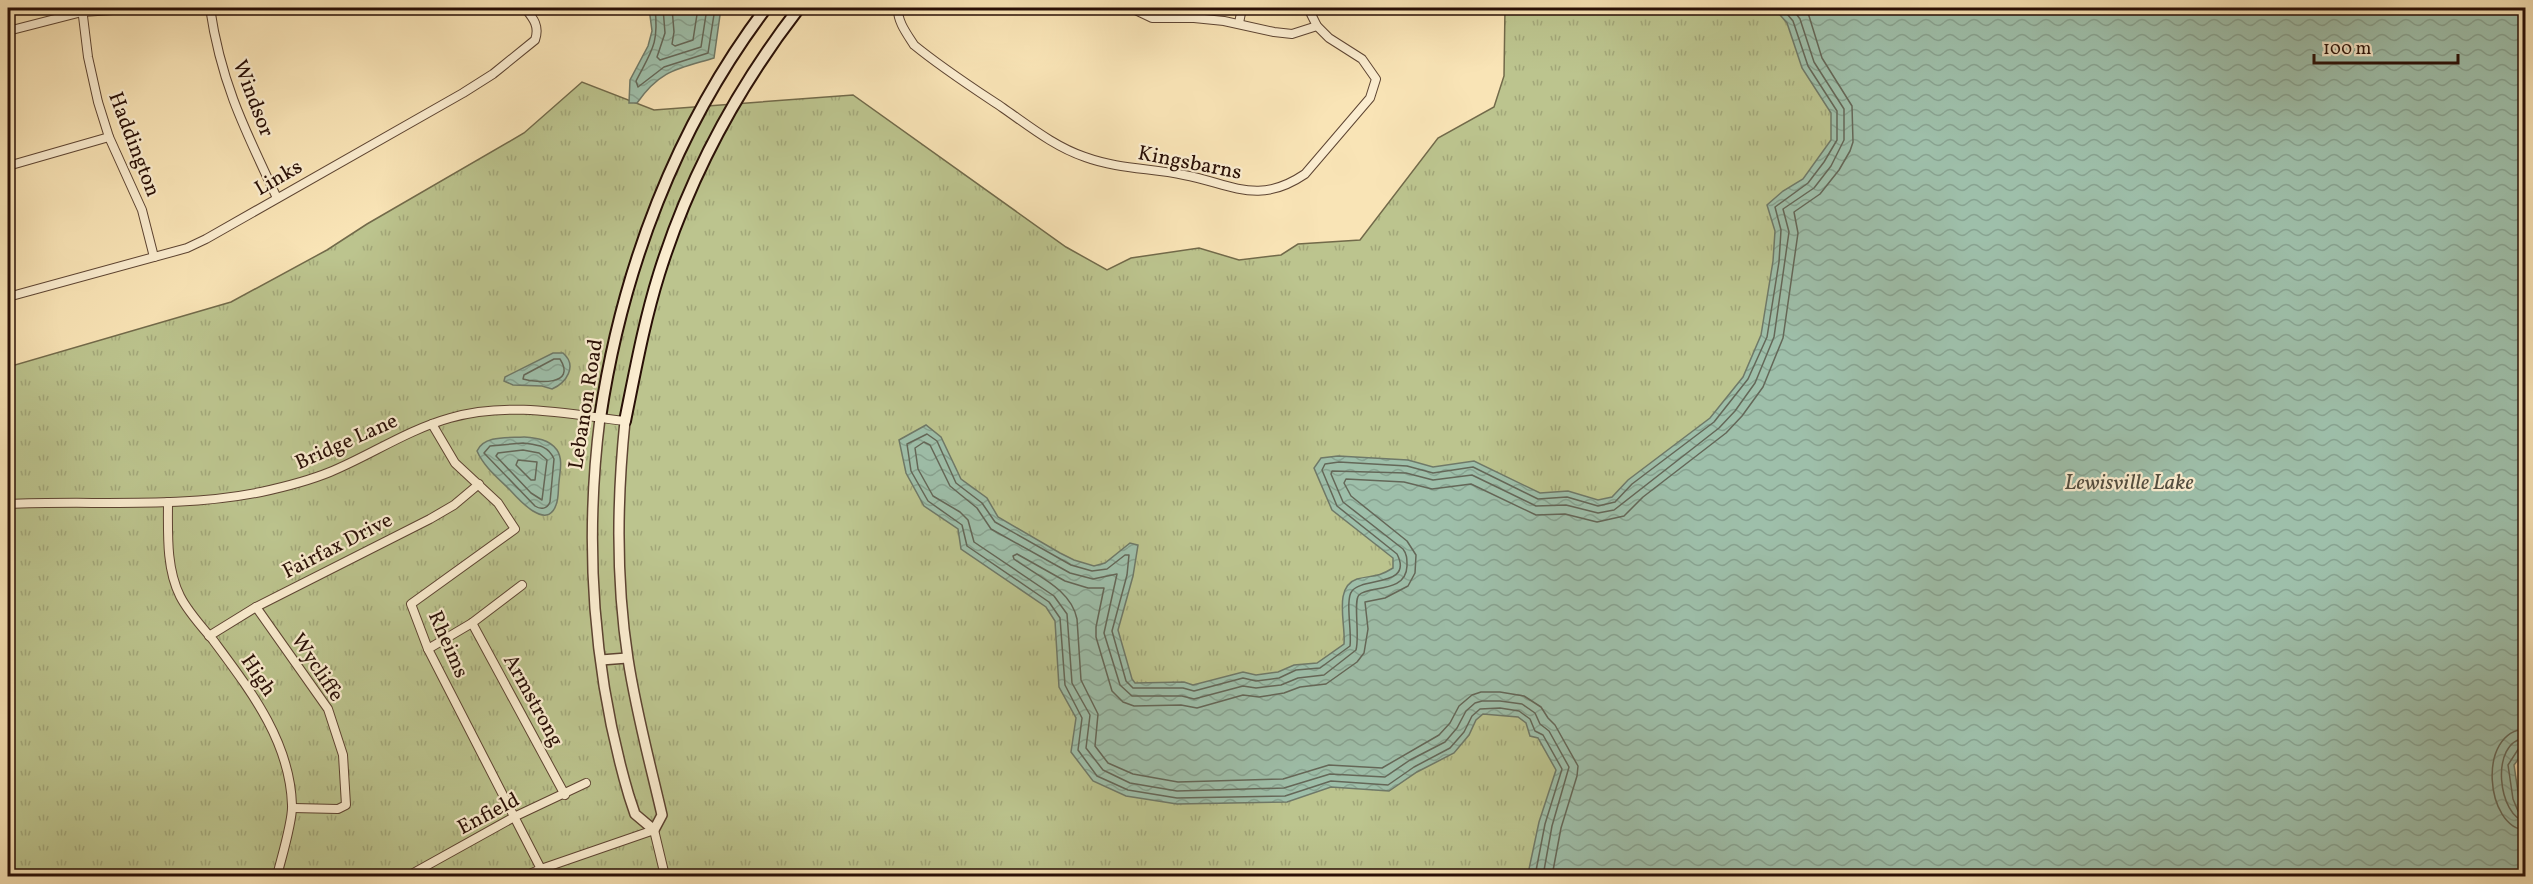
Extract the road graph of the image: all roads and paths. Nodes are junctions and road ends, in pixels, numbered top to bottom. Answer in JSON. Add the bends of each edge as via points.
{"nodes":[{"id":1,"x":143,"y":8,"type":"edge"},
{"id":2,"x":210,"y":8,"type":"edge"},
{"id":3,"x":525,"y":8,"type":"edge"},
{"id":4,"x":766,"y":8,"type":"edge"},
{"id":5,"x":799,"y":8,"type":"edge"},
{"id":6,"x":1133,"y":8,"type":"edge"},
{"id":7,"x":1242,"y":8,"type":"edge"},
{"id":8,"x":1308,"y":8,"type":"edge"},
{"id":9,"x":82,"y":10,"type":"edge"},
{"id":10,"x":898,"y":10,"type":"edge"},
{"id":11,"x":1239,"y":23,"type":"junction"},
{"id":12,"x":1317,"y":26,"type":"junction"},
{"id":13,"x":8,"y":31,"type":"edge"},
{"id":14,"x":109,"y":137,"type":"junction"},
{"id":15,"x":8,"y":166,"type":"edge"},
{"id":16,"x":277,"y":198,"type":"junction"},
{"id":17,"x":154,"y":257,"type":"junction"},
{"id":18,"x":8,"y":297,"type":"edge"},
{"id":19,"x":600,"y":418,"type":"junction"},
{"id":20,"x":625,"y":421,"type":"junction"},
{"id":21,"x":432,"y":424,"type":"junction"},
{"id":22,"x":479,"y":484,"type":"junction"},
{"id":23,"x":168,"y":502,"type":"junction"},
{"id":24,"x":8,"y":504,"type":"edge"},
{"id":25,"x":522,"y":585,"type":"dead end"},
{"id":26,"x":256,"y":607,"type":"junction"},
{"id":27,"x":472,"y":623,"type":"junction"},
{"id":28,"x":209,"y":636,"type":"junction"},
{"id":29,"x":428,"y":649,"type":"junction"},
{"id":30,"x":627,"y":658,"type":"junction"},
{"id":31,"x":601,"y":660,"type":"junction"},
{"id":32,"x":586,"y":783,"type":"dead end"},
{"id":33,"x":565,"y":795,"type":"junction"},
{"id":34,"x":292,"y":808,"type":"junction"},
{"id":35,"x":516,"y":816,"type":"junction"},
{"id":36,"x":654,"y":830,"type":"junction"},
{"id":37,"x":541,"y":868,"type":"junction"},
{"id":38,"x":277,"y":876,"type":"edge"},
{"id":39,"x":408,"y":876,"type":"edge"},
{"id":40,"x":525,"y":876,"type":"edge"},
{"id":41,"x":665,"y":876,"type":"edge"}],
"edges":[{"from":1,"to":9,"type":"street"},
{"from":2,"to":16,"type":"street","name":"Windsor","via":[[228,91]]},
{"from":3,"to":16,"type":"street","name":"Links","via":[[538,32],[529,46],[480,82]]},
{"from":4,"to":19,"type":"main road","name":"Lebanon Road","via":[[705,100],[655,204],[622,304]]},
{"from":5,"to":20,"type":"main road","name":"Lebanon Road","via":[[733,106],[686,201],[649,311]]},
{"from":6,"to":11,"type":"street","via":[[1152,18]]},
{"from":7,"to":11,"type":"street"},
{"from":8,"to":12,"type":"street","name":"Kingsbarns"},
{"from":9,"to":13,"type":"street"},
{"from":9,"to":14,"type":"street","name":"Haddington","via":[[92,77]]},
{"from":10,"to":12,"type":"street","name":"Kingsbarns","via":[[914,45],[1049,139],[1083,156],[1118,166],[1182,174],[1248,192],[1272,191],[1305,174],[1370,98],[1377,79],[1362,59]]},
{"from":11,"to":12,"type":"street","via":[[1292,34]]},
{"from":14,"to":15,"type":"street"},
{"from":14,"to":17,"type":"street","name":"Haddington","via":[[142,210]]},
{"from":16,"to":17,"type":"street","name":"Links","via":[[198,243]]},
{"from":17,"to":18,"type":"street","name":"Links"},
{"from":19,"to":20,"type":"street","name":"Bridge Lane"},
{"from":19,"to":21,"type":"street","name":"Bridge Lane","via":[[521,410],[477,412]]},
{"from":19,"to":31,"type":"street","name":"Lebanon Road","via":[[591,537]]},
{"from":20,"to":30,"type":"street","name":"Lebanon Road","via":[[619,567]]},
{"from":21,"to":22,"type":"street","name":"Rheims","via":[[455,463]]},
{"from":21,"to":23,"type":"street","name":"Bridge Lane","via":[[298,483],[239,496]]},
{"from":22,"to":26,"type":"street","name":"Fairfax Drive","via":[[430,519]]},
{"from":22,"to":29,"type":"street","name":"Rheims","via":[[515,529],[411,604]]},
{"from":23,"to":24,"type":"street","name":"Bridge Lane"},
{"from":23,"to":28,"type":"street","name":"High","via":[[168,548],[180,597]]},
{"from":25,"to":27,"type":"street"},
{"from":26,"to":28,"type":"street","name":"Fairfax Drive"},
{"from":26,"to":34,"type":"street","name":"Wycliffe","via":[[328,709],[343,755],[346,805],[338,809]]},
{"from":27,"to":29,"type":"street"},
{"from":27,"to":33,"type":"street","name":"Armstrong"},
{"from":28,"to":34,"type":"street","name":"High","via":[[272,726],[289,770]]},
{"from":29,"to":35,"type":"street","name":"Rheims"},
{"from":30,"to":31,"type":"street"},
{"from":30,"to":36,"type":"street","name":"Lebanon Road","via":[[662,815]]},
{"from":31,"to":36,"type":"street","name":"Lebanon Road","via":[[606,700],[629,796],[635,814]]},
{"from":32,"to":33,"type":"street","name":"Enfield"},
{"from":33,"to":35,"type":"street","name":"Enfield"},
{"from":34,"to":38,"type":"street","name":"High"},
{"from":35,"to":37,"type":"street","name":"Rheims"},
{"from":35,"to":39,"type":"street","name":"Enfield"},
{"from":36,"to":37,"type":"street"},
{"from":36,"to":41,"type":"street","name":"Lebanon Road"},
{"from":37,"to":40,"type":"street"}]}
